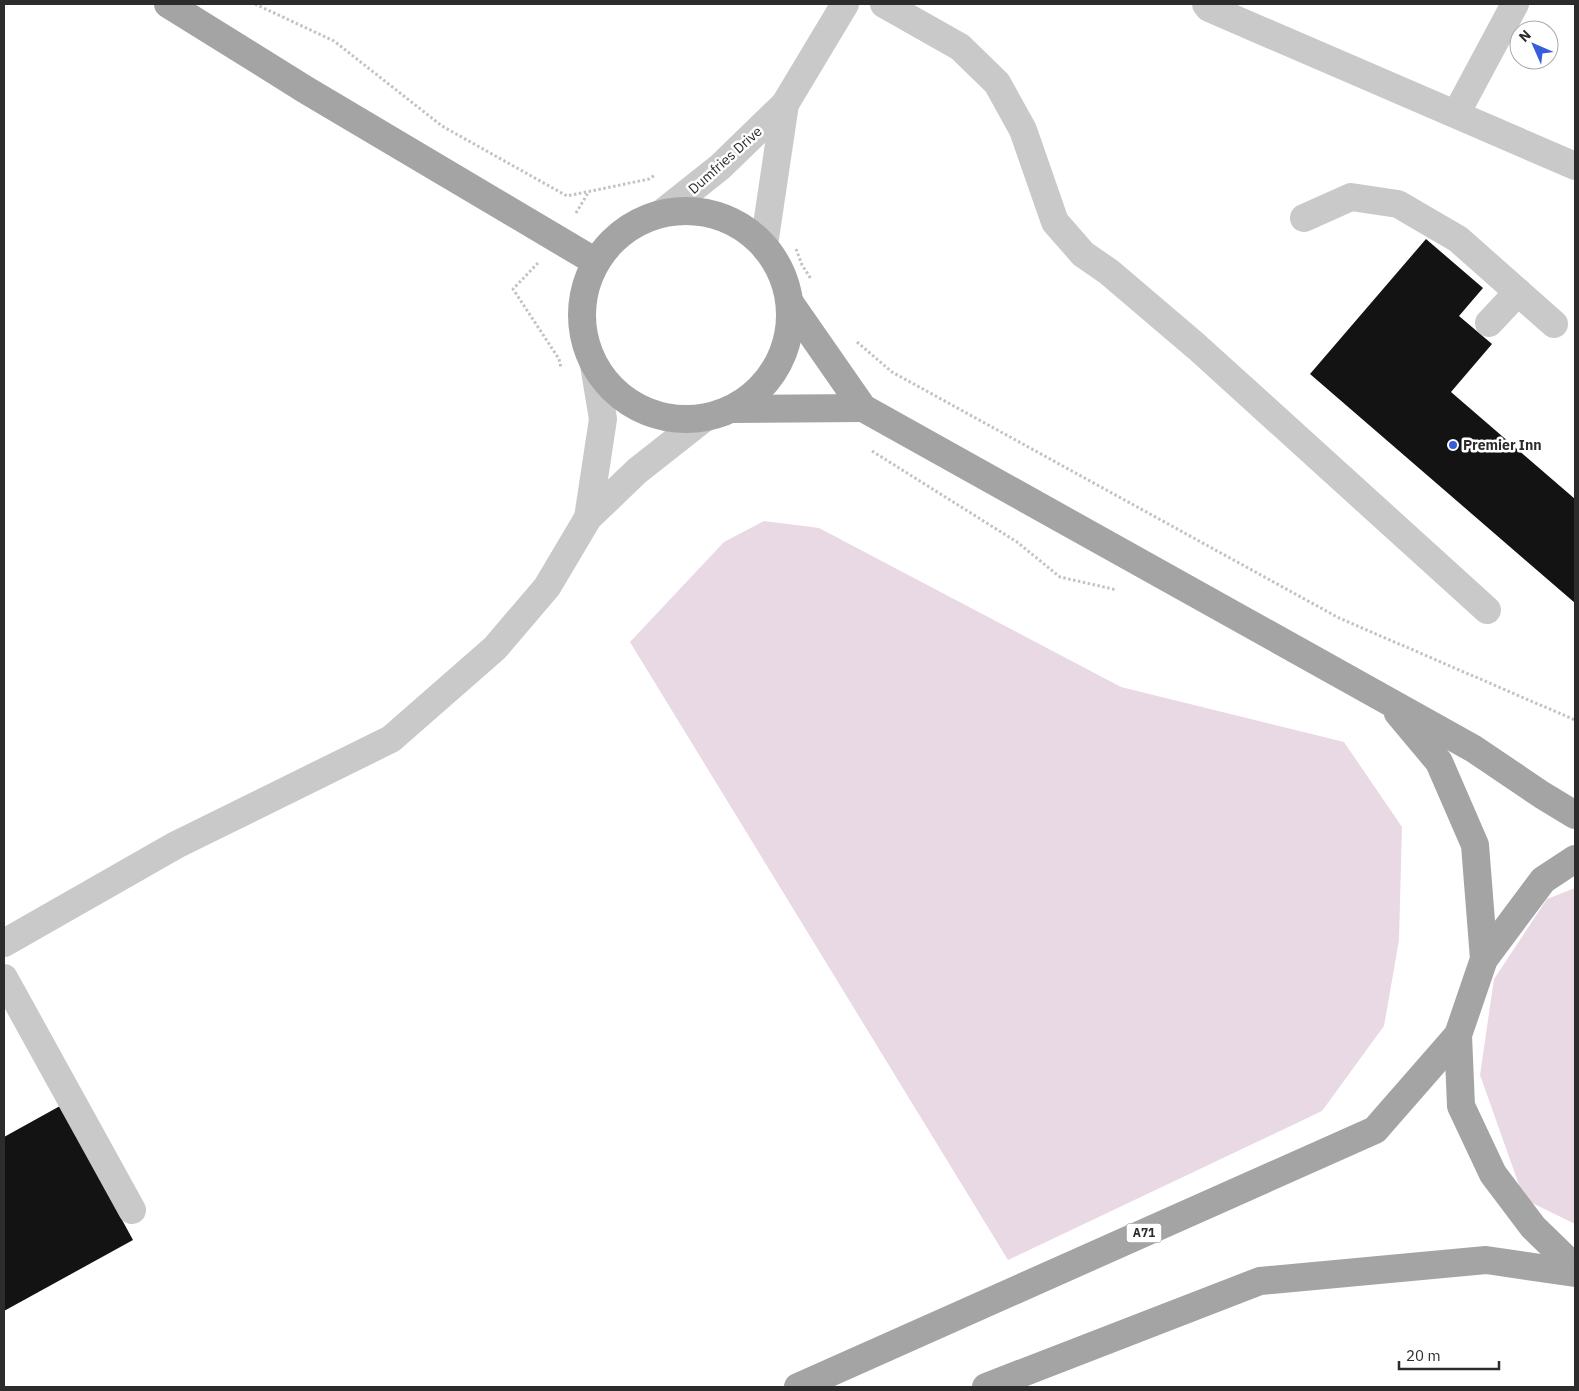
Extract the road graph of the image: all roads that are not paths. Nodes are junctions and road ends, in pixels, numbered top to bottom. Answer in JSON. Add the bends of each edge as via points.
{"nodes":[{"id":1,"x":168,"y":4,"type":"edge"},
{"id":2,"x":845,"y":4,"type":"edge"},
{"id":3,"x":884,"y":4,"type":"edge"},
{"id":4,"x":1206,"y":4,"type":"edge"},
{"id":5,"x":1515,"y":4,"type":"edge"},
{"id":6,"x":785,"y":104,"type":"junction"},
{"id":7,"x":1456,"y":114,"type":"junction"},
{"id":8,"x":1575,"y":166,"type":"edge"},
{"id":9,"x":662,"y":213,"type":"junction"},
{"id":10,"x":1304,"y":218,"type":"dead end"},
{"id":11,"x":764,"y":245,"type":"junction"},
{"id":12,"x":596,"y":262,"type":"junction"},
{"id":13,"x":1518,"y":292,"type":"junction"},
{"id":14,"x":790,"y":303,"type":"junction"},
{"id":15,"x":1489,"y":323,"type":"dead end"},
{"id":16,"x":1554,"y":324,"type":"dead end"},
{"id":17,"x":594,"y":365,"type":"junction"},
{"id":18,"x":863,"y":408,"type":"junction"},
{"id":19,"x":732,"y":409,"type":"junction"},
{"id":20,"x":703,"y":419,"type":"junction"},
{"id":21,"x":588,"y":518,"type":"junction"},
{"id":22,"x":1487,"y":610,"type":"dead end"},
{"id":23,"x":1388,"y":700,"type":"junction"},
{"id":24,"x":1575,"y":815,"type":"edge"},
{"id":25,"x":1575,"y":859,"type":"edge"},
{"id":26,"x":4,"y":943,"type":"edge"},
{"id":27,"x":1484,"y":959,"type":"junction"},
{"id":28,"x":4,"y":978,"type":"edge"},
{"id":29,"x":1458,"y":1035,"type":"junction"},
{"id":30,"x":132,"y":1210,"type":"dead end"},
{"id":31,"x":1575,"y":1268,"type":"edge"},
{"id":32,"x":1575,"y":1273,"type":"edge"},
{"id":33,"x":798,"y":1387,"type":"edge"},
{"id":34,"x":986,"y":1387,"type":"edge"}],
"edges":[{"from":1,"to":12,"type":"main road"},
{"from":2,"to":6,"type":"street","name":"Dumfries Drive"},
{"from":3,"to":22,"type":"street","via":[[960,47],[997,82],[1023,130],[1055,222],[1083,254],[1197,347]]},
{"from":4,"to":7,"type":"street"},
{"from":5,"to":7,"type":"street"},
{"from":6,"to":9,"type":"street","name":"Dumfries Drive","via":[[720,168]]},
{"from":6,"to":11,"type":"street","name":"Dumfries Drive"},
{"from":7,"to":8,"type":"street"},
{"from":9,"to":11,"type":"main road","via":[[690,210],[717,215],[743,227]]},
{"from":9,"to":12,"type":"main road","via":[[636,224],[614,240]]},
{"from":10,"to":13,"type":"street","via":[[1351,197],[1398,204],[1458,239]]},
{"from":11,"to":14,"type":"main road","via":[[782,272]]},
{"from":12,"to":17,"type":"main road","via":[[583,295],[583,332]]},
{"from":13,"to":15,"type":"street"},
{"from":13,"to":16,"type":"street"},
{"from":14,"to":18,"type":"main road"},
{"from":14,"to":19,"type":"main road","via":[[789,335],[778,365],[759,391]]},
{"from":17,"to":20,"type":"main road","via":[[616,394],[642,410],[672,419]]},
{"from":17,"to":21,"type":"street","via":[[603,419]]},
{"from":18,"to":19,"type":"main road"},
{"from":18,"to":23,"type":"main road"},
{"from":19,"to":20,"type":"main road"},
{"from":20,"to":21,"type":"street","via":[[637,470]]},
{"from":21,"to":26,"type":"street","via":[[547,587],[495,648],[391,739],[176,845]]},
{"from":23,"to":24,"type":"main road","via":[[1474,749]]},
{"from":23,"to":27,"type":"main road","via":[[1439,762],[1475,845]]},
{"from":25,"to":27,"type":"main road","number":"A71","via":[[1543,880]]},
{"from":27,"to":29,"type":"main road","number":"A71"},
{"from":28,"to":30,"type":"street"},
{"from":29,"to":31,"type":"main road","number":"A71","via":[[1461,1106],[1493,1174],[1533,1228]]},
{"from":29,"to":33,"type":"main road","number":"A71","via":[[1375,1130]]},
{"from":32,"to":34,"type":"main road","via":[[1486,1260],[1260,1281]]}]}
